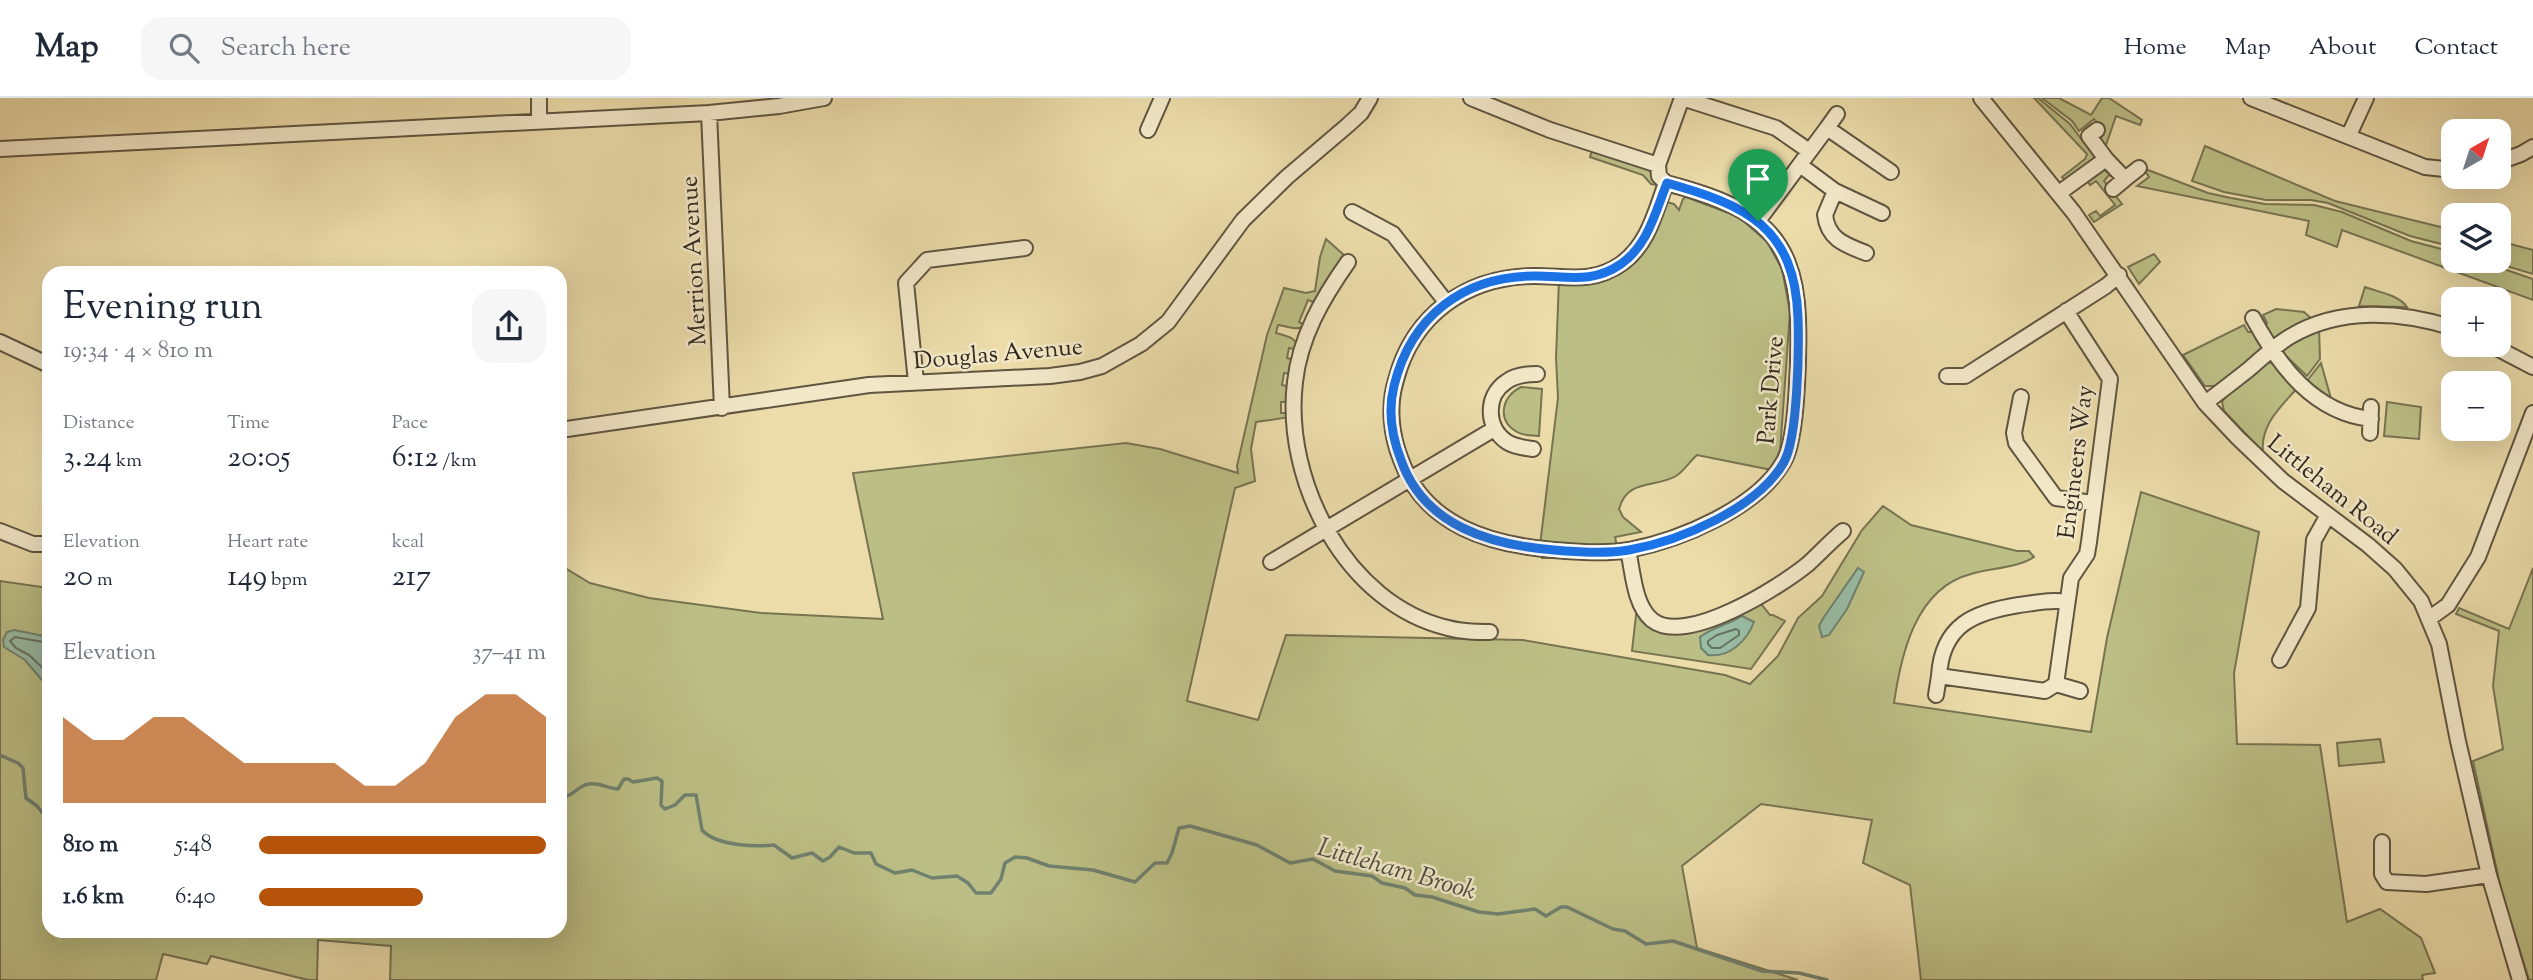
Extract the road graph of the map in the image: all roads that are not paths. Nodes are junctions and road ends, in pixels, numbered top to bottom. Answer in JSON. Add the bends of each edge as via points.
{"nodes":[{"id":1,"x":539,"y":98,"type":"edge"},
{"id":2,"x":824,"y":98,"type":"edge"},
{"id":3,"x":1162,"y":98,"type":"edge"},
{"id":4,"x":1370,"y":98,"type":"edge"},
{"id":5,"x":1471,"y":98,"type":"edge"},
{"id":6,"x":1682,"y":98,"type":"edge"},
{"id":7,"x":1981,"y":98,"type":"edge"},
{"id":8,"x":2251,"y":98,"type":"edge"},
{"id":9,"x":2366,"y":98,"type":"edge"},
{"id":10,"x":731,"y":105,"type":"edge"},
{"id":11,"x":709,"y":113,"type":"junction"},
{"id":12,"x":1837,"y":114,"type":"dead end"},
{"id":13,"x":539,"y":121,"type":"junction"},
{"id":14,"x":1827,"y":128,"type":"junction"},
{"id":15,"x":1148,"y":130,"type":"dead end"},
{"id":16,"x":2097,"y":130,"type":"dead end"},
{"id":17,"x":2349,"y":135,"type":"junction"},
{"id":18,"x":2533,"y":147,"type":"edge"},
{"id":19,"x":0,"y":149,"type":"edge"},
{"id":20,"x":1809,"y":151,"type":"junction"},
{"id":21,"x":2511,"y":158,"type":"edge"},
{"id":22,"x":2106,"y":159,"type":"junction"},
{"id":23,"x":1658,"y":165,"type":"junction"},
{"id":24,"x":1800,"y":165,"type":"junction"},
{"id":25,"x":2139,"y":168,"type":"dead end"},
{"id":26,"x":2441,"y":169,"type":"edge"},
{"id":27,"x":1891,"y":172,"type":"dead end"},
{"id":28,"x":2125,"y":179,"type":"junction"},
{"id":29,"x":1667,"y":183,"type":"junction"},
{"id":30,"x":2113,"y":189,"type":"dead end"},
{"id":31,"x":1835,"y":191,"type":"junction"},
{"id":32,"x":2059,"y":193,"type":"junction"},
{"id":33,"x":1353,"y":212,"type":"dead end"},
{"id":34,"x":1882,"y":213,"type":"dead end"},
{"id":35,"x":1758,"y":221,"type":"junction"},
{"id":36,"x":1025,"y":248,"type":"dead end"},
{"id":37,"x":1866,"y":253,"type":"dead end"},
{"id":38,"x":1348,"y":262,"type":"dead end"},
{"id":39,"x":2119,"y":275,"type":"junction"},
{"id":40,"x":1446,"y":302,"type":"junction"},
{"id":41,"x":2066,"y":311,"type":"junction"},
{"id":42,"x":2253,"y":318,"type":"dead end"},
{"id":43,"x":2441,"y":324,"type":"edge"},
{"id":44,"x":0,"y":342,"type":"edge"},
{"id":45,"x":2270,"y":351,"type":"junction"},
{"id":46,"x":2511,"y":355,"type":"edge"},
{"id":47,"x":42,"y":362,"type":"edge"},
{"id":48,"x":2533,"y":367,"type":"edge"},
{"id":49,"x":1537,"y":374,"type":"dead end"},
{"id":50,"x":1947,"y":376,"type":"dead end"},
{"id":51,"x":916,"y":382,"type":"junction"},
{"id":52,"x":2021,"y":397,"type":"dead end"},
{"id":53,"x":2205,"y":403,"type":"junction"},
{"id":54,"x":722,"y":408,"type":"junction"},
{"id":55,"x":2533,"y":413,"type":"edge"},
{"id":56,"x":2371,"y":420,"type":"dead end"},
{"id":57,"x":567,"y":429,"type":"edge"},
{"id":58,"x":1494,"y":429,"type":"junction"},
{"id":59,"x":1533,"y":449,"type":"dead end"},
{"id":60,"x":1409,"y":479,"type":"junction"},
{"id":61,"x":2093,"y":503,"type":"junction"},
{"id":62,"x":2329,"y":515,"type":"junction"},
{"id":63,"x":1326,"y":530,"type":"junction"},
{"id":64,"x":0,"y":531,"type":"edge"},
{"id":65,"x":1843,"y":531,"type":"dead end"},
{"id":66,"x":42,"y":544,"type":"edge"},
{"id":67,"x":1629,"y":550,"type":"junction"},
{"id":68,"x":1271,"y":562,"type":"dead end"},
{"id":69,"x":2067,"y":602,"type":"junction"},
{"id":70,"x":2430,"y":618,"type":"junction"},
{"id":71,"x":1490,"y":632,"type":"dead end"},
{"id":72,"x":2280,"y":660,"type":"dead end"},
{"id":73,"x":1939,"y":676,"type":"junction"},
{"id":74,"x":2056,"y":684,"type":"junction"},
{"id":75,"x":2080,"y":691,"type":"dead end"},
{"id":76,"x":1936,"y":695,"type":"dead end"},
{"id":77,"x":2382,"y":842,"type":"dead end"},
{"id":78,"x":2489,"y":875,"type":"junction"},
{"id":79,"x":2520,"y":980,"type":"edge"}],
"edges":[{"from":1,"to":13,"type":"street"},
{"from":2,"to":10,"type":"street"},
{"from":3,"to":15,"type":"street"},
{"from":4,"to":51,"type":"street","name":"Douglas Avenue","via":[[1354,119],[1243,220],[1168,323],[1121,356],[1102,366],[1057,376]]},
{"from":5,"to":23,"type":"street"},
{"from":6,"to":20,"type":"street","via":[[1776,128]]},
{"from":6,"to":23,"type":"street"},
{"from":7,"to":32,"type":"street","name":"Littleham Road"},
{"from":8,"to":17,"type":"street"},
{"from":9,"to":17,"type":"street"},
{"from":10,"to":11,"type":"street"},
{"from":11,"to":13,"type":"street"},
{"from":11,"to":54,"type":"street","name":"Merrion Avenue"},
{"from":12,"to":14,"type":"street"},
{"from":13,"to":19,"type":"street"},
{"from":14,"to":20,"type":"street"},
{"from":14,"to":27,"type":"street"},
{"from":16,"to":22,"type":"street","via":[[2089,136]]},
{"from":17,"to":26,"type":"street","via":[[2425,167]]},
{"from":18,"to":21,"type":"street"},
{"from":20,"to":24,"type":"street"},
{"from":22,"to":28,"type":"street"},
{"from":22,"to":32,"type":"street"},
{"from":23,"to":29,"type":"street","via":[[1659,176]]},
{"from":24,"to":31,"type":"street"},
{"from":24,"to":35,"type":"street"},
{"from":25,"to":28,"type":"street"},
{"from":28,"to":30,"type":"street"},
{"from":29,"to":35,"type":"street","name":"Park Drive","via":[[1741,209]]},
{"from":29,"to":40,"type":"street","name":"Park Drive","via":[[1647,237],[1620,264],[1579,279],[1496,279]]},
{"from":31,"to":34,"type":"street"},
{"from":31,"to":37,"type":"street","via":[[1825,215],[1828,227],[1836,240]]},
{"from":32,"to":39,"type":"street","name":"Littleham Road"},
{"from":33,"to":40,"type":"street","via":[[1393,234]]},
{"from":35,"to":67,"type":"street","name":"Park Drive","via":[[1785,256],[1797,294],[1794,418],[1786,458],[1761,490],[1727,514]]},
{"from":36,"to":51,"type":"street","via":[[927,260],[906,284]]},
{"from":38,"to":63,"type":"street","via":[[1305,337],[1295,383],[1298,457]]},
{"from":39,"to":41,"type":"street"},
{"from":39,"to":53,"type":"street","name":"Littleham Road"},
{"from":40,"to":60,"type":"street","name":"Park Drive","via":[[1411,342],[1392,394],[1394,437]]},
{"from":41,"to":50,"type":"street","via":[[1965,376]]},
{"from":41,"to":61,"type":"street","name":"Engineers Way","via":[[2110,379]]},
{"from":42,"to":45,"type":"street"},
{"from":43,"to":45,"type":"street","via":[[2396,315],[2351,315],[2319,322]]},
{"from":44,"to":47,"type":"street"},
{"from":45,"to":53,"type":"street"},
{"from":45,"to":56,"type":"street","via":[[2320,402]]},
{"from":46,"to":48,"type":"street"},
{"from":49,"to":58,"type":"street","via":[[1520,376],[1500,388],[1490,407]]},
{"from":51,"to":54,"type":"street","name":"Douglas Avenue"},
{"from":52,"to":61,"type":"street","via":[[2016,443],[2056,498]]},
{"from":53,"to":62,"type":"street","name":"Littleham Road","via":[[2283,481]]},
{"from":54,"to":57,"type":"street","name":"Douglas Avenue"},
{"from":55,"to":70,"type":"street","via":[[2478,557],[2448,605]]},
{"from":58,"to":59,"type":"street","via":[[1508,443]]},
{"from":58,"to":60,"type":"street"},
{"from":60,"to":63,"type":"street"},
{"from":60,"to":67,"type":"street","name":"Park Drive","via":[[1432,507],[1471,534],[1536,549]]},
{"from":61,"to":69,"type":"street","name":"Engineers Way","via":[[2087,554],[2072,575]]},
{"from":62,"to":70,"type":"street","name":"Littleham Road","via":[[2395,569]]},
{"from":62,"to":72,"type":"street","via":[[2314,540],[2308,608]]},
{"from":63,"to":68,"type":"street"},
{"from":63,"to":71,"type":"street","via":[[1351,564],[1404,609],[1446,628]]},
{"from":64,"to":66,"type":"street"},
{"from":65,"to":67,"type":"street","via":[[1808,564],[1762,596],[1686,626],[1660,625],[1641,606]]},
{"from":69,"to":73,"type":"street","via":[[1990,610],[1971,618],[1948,642]]},
{"from":69,"to":74,"type":"street","name":"Engineers Way"},
{"from":70,"to":78,"type":"street","name":"Littleham Road","via":[[2446,671]]},
{"from":73,"to":74,"type":"street","via":[[2045,691]]},
{"from":73,"to":76,"type":"street"},
{"from":74,"to":75,"type":"street"},
{"from":77,"to":78,"type":"street","via":[[2382,874],[2387,882],[2426,884]]},
{"from":78,"to":79,"type":"street","name":"Littleham Road"}]}
